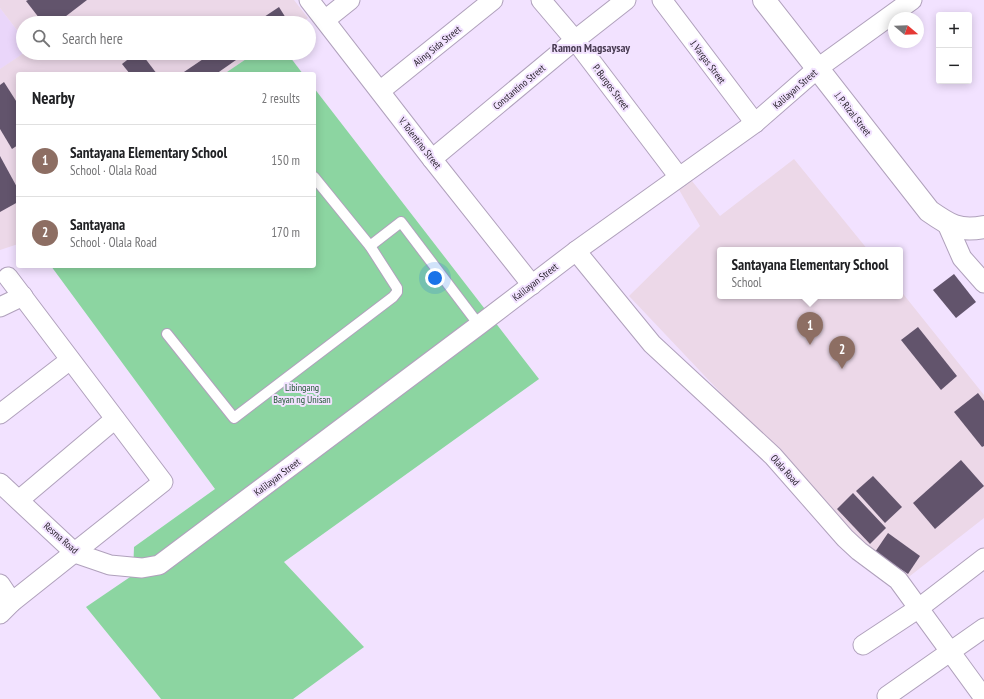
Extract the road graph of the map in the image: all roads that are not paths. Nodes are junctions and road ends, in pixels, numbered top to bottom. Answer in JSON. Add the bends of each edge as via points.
{"nodes":[{"id":1,"x":310,"y":0,"type":"edge"},
{"id":2,"x":350,"y":0,"type":"edge"},
{"id":3,"x":494,"y":0,"type":"edge"},
{"id":4,"x":541,"y":0,"type":"edge"},
{"id":5,"x":626,"y":0,"type":"edge"},
{"id":6,"x":662,"y":0,"type":"edge"},
{"id":7,"x":764,"y":0,"type":"edge"},
{"id":8,"x":912,"y":0,"type":"edge"},
{"id":9,"x":325,"y":20,"type":"junction"},
{"id":10,"x":575,"y":40,"type":"junction"},
{"id":11,"x":818,"y":68,"type":"junction"},
{"id":12,"x":380,"y":91,"type":"junction"},
{"id":13,"x":755,"y":123,"type":"junction"},
{"id":14,"x":432,"y":159,"type":"junction"},
{"id":15,"x":679,"y":176,"type":"junction"},
{"id":16,"x":316,"y":179,"type":"edge"},
{"id":17,"x":947,"y":224,"type":"junction"},
{"id":18,"x":984,"y":227,"type":"edge"},
{"id":19,"x":370,"y":246,"type":"junction"},
{"id":20,"x":576,"y":250,"type":"junction"},
{"id":21,"x":8,"y":277,"type":"dead end"},
{"id":22,"x":984,"y":284,"type":"edge"},
{"id":23,"x":532,"y":285,"type":"junction"},
{"id":24,"x":24,"y":296,"type":"junction"},
{"id":25,"x":0,"y":307,"type":"edge"},
{"id":26,"x":479,"y":325,"type":"junction"},
{"id":27,"x":167,"y":334,"type":"dead end"},
{"id":28,"x":70,"y":360,"type":"junction"},
{"id":29,"x":0,"y":414,"type":"edge"},
{"id":30,"x":115,"y":419,"type":"junction"},
{"id":31,"x":0,"y":483,"type":"edge"},
{"id":32,"x":19,"y":500,"type":"junction"},
{"id":33,"x":75,"y":553,"type":"junction"},
{"id":34,"x":984,"y":558,"type":"edge"},
{"id":35,"x":159,"y":565,"type":"joint"},
{"id":36,"x":0,"y":584,"type":"edge"},
{"id":37,"x":6,"y":608,"type":"edge"},
{"id":38,"x":919,"y":608,"type":"junction"},
{"id":39,"x":984,"y":628,"type":"edge"},
{"id":40,"x":863,"y":645,"type":"dead end"},
{"id":41,"x":951,"y":652,"type":"junction"},
{"id":42,"x":887,"y":696,"type":"dead end"},
{"id":43,"x":984,"y":698,"type":"edge"}],
"edges":[{"from":1,"to":9,"type":"street","name":"V. Tolentino Street"},
{"from":2,"to":9,"type":"street"},
{"from":3,"to":12,"type":"street","name":"Aling Sida Street"},
{"from":4,"to":10,"type":"street","name":"P. Burgos Street"},
{"from":5,"to":10,"type":"street","name":"Constantino Street"},
{"from":6,"to":13,"type":"street","name":"J. Vargas Street"},
{"from":7,"to":11,"type":"main road","name":"J. P. Rizal Street"},
{"from":8,"to":11,"type":"street","name":"Kalilayan Street"},
{"from":9,"to":12,"type":"street","name":"V. Tolentino Street"},
{"from":10,"to":14,"type":"street","name":"Constantino Street"},
{"from":10,"to":15,"type":"street","name":"P. Burgos Street"},
{"from":11,"to":13,"type":"street","name":"Kalilayan Street"},
{"from":11,"to":17,"type":"main road","name":"J. P. Rizal Street","via":[[929,211]]},
{"from":12,"to":14,"type":"street","name":"V. Tolentino Street"},
{"from":13,"to":15,"type":"street","name":"Kalilayan Street"},
{"from":14,"to":23,"type":"street","name":"V. Tolentino Street"},
{"from":15,"to":20,"type":"street","name":"Kalilayan Street"},
{"from":16,"to":19,"type":"lane"},
{"from":17,"to":18,"type":"main road","via":[[972,229]]},
{"from":17,"to":22,"type":"street","via":[[962,258]]},
{"from":19,"to":26,"type":"lane","via":[[401,222]]},
{"from":19,"to":27,"type":"lane","via":[[397,288],[397,292],[234,418]]},
{"from":20,"to":23,"type":"street","name":"Kalilayan Street"},
{"from":20,"to":38,"type":"street","name":"Olala Road","via":[[652,344],[756,439],[845,538],[898,580]]},
{"from":21,"to":24,"type":"street"},
{"from":23,"to":26,"type":"street","name":"Kalilayan Street"},
{"from":24,"to":25,"type":"street"},
{"from":24,"to":28,"type":"street"},
{"from":26,"to":35,"type":"street","name":"Kalilayan Street"},
{"from":28,"to":29,"type":"street"},
{"from":28,"to":30,"type":"street"},
{"from":30,"to":32,"type":"street"},
{"from":30,"to":33,"type":"street","via":[[163,482]]},
{"from":31,"to":32,"type":"street","name":"Resma Road"},
{"from":32,"to":33,"type":"street","name":"Resma Road"},
{"from":33,"to":35,"type":"street","name":"Resma Road","via":[[110,565],[142,568]]},
{"from":33,"to":37,"type":"street"},
{"from":34,"to":38,"type":"street"},
{"from":36,"to":37,"type":"street"},
{"from":38,"to":40,"type":"street"},
{"from":38,"to":41,"type":"street","name":"Olala Road"},
{"from":39,"to":41,"type":"street"},
{"from":41,"to":42,"type":"street"},
{"from":41,"to":43,"type":"street","name":"Olala Road"}]}
